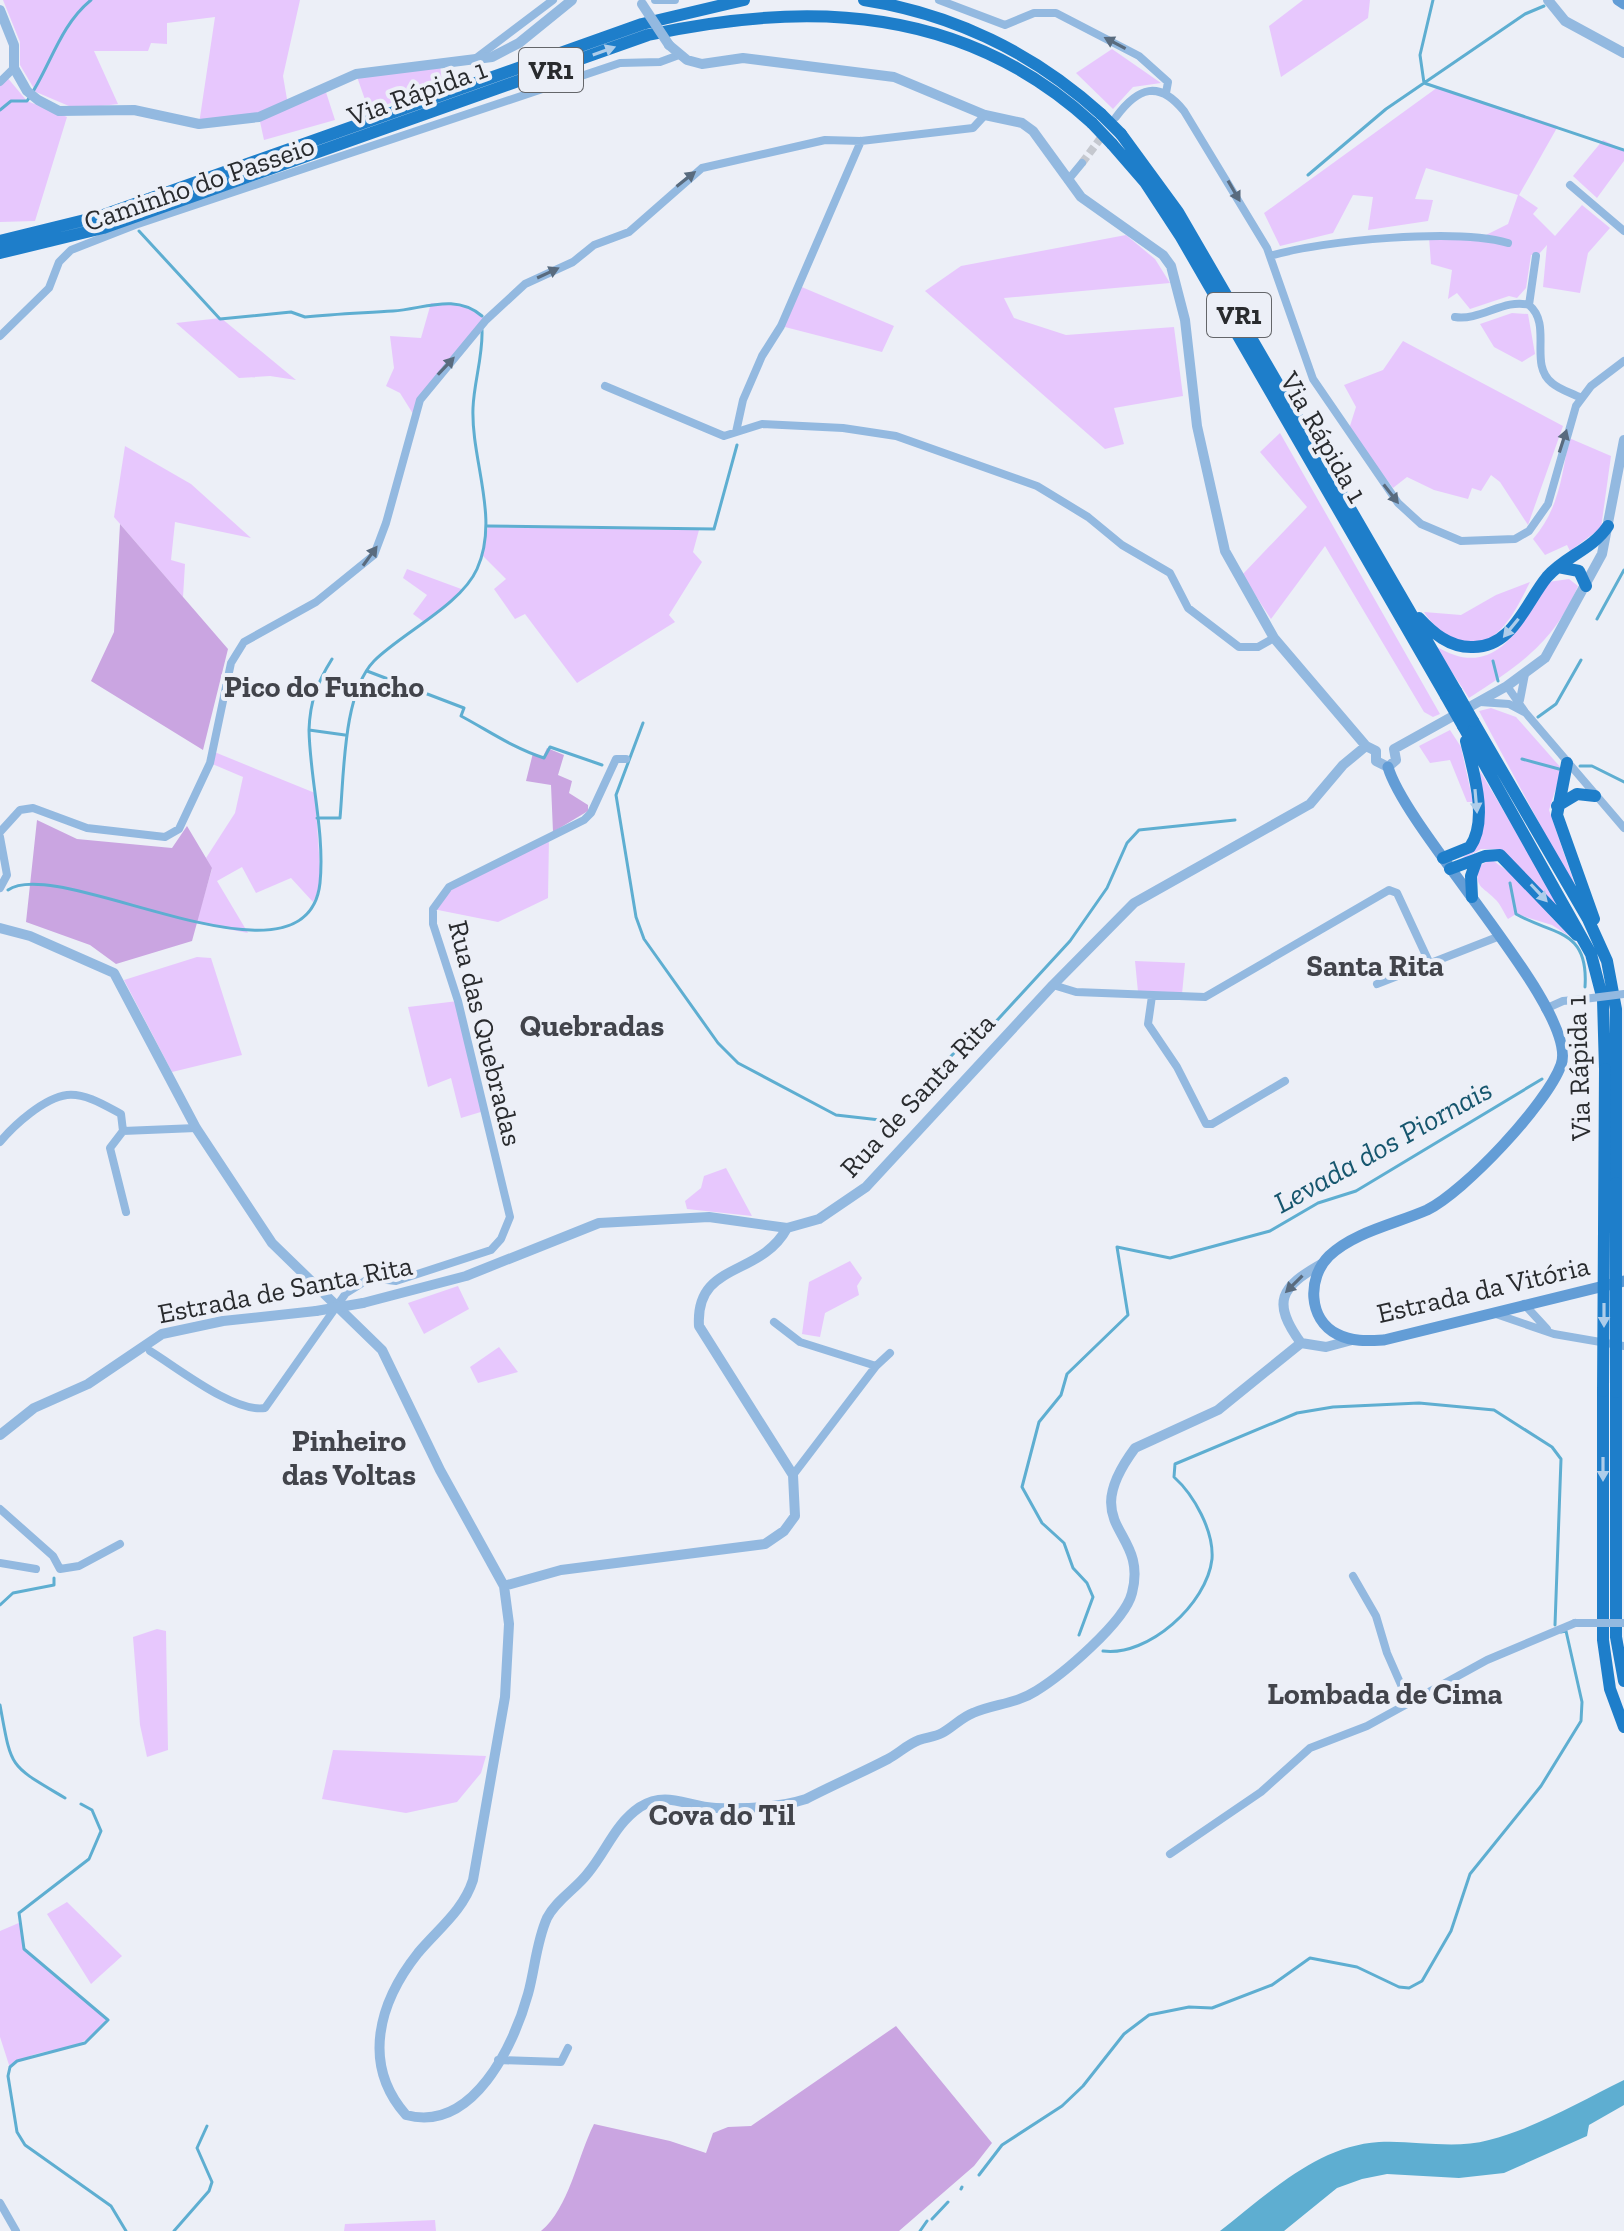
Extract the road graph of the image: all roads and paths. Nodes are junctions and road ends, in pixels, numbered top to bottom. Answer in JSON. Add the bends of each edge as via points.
{"nodes":[{"id":1,"x":553,"y":0,"type":"edge"},
{"id":2,"x":572,"y":0,"type":"edge"},
{"id":3,"x":655,"y":0,"type":"edge"},
{"id":4,"x":675,"y":0,"type":"edge"},
{"id":5,"x":744,"y":0,"type":"edge"},
{"id":6,"x":864,"y":0,"type":"edge"},
{"id":7,"x":939,"y":0,"type":"edge"},
{"id":8,"x":1618,"y":0,"type":"edge"},
{"id":9,"x":641,"y":2,"type":"edge"},
{"id":10,"x":1550,"y":3,"type":"edge"},
{"id":11,"x":1624,"y":4,"type":"edge"},
{"id":12,"x":0,"y":10,"type":"edge"},
{"id":13,"x":1624,"y":53,"type":"edge"},
{"id":14,"x":679,"y":55,"type":"junction"},
{"id":15,"x":475,"y":59,"type":"junction"},
{"id":16,"x":14,"y":68,"type":"junction"},
{"id":17,"x":0,"y":82,"type":"edge"},
{"id":18,"x":1170,"y":95,"type":"junction"},
{"id":19,"x":985,"y":115,"type":"junction"},
{"id":20,"x":1116,"y":117,"type":"dead end"},
{"id":21,"x":1096,"y":118,"type":"junction"},
{"id":22,"x":1117,"y":139,"type":"junction"},
{"id":23,"x":861,"y":141,"type":"junction"},
{"id":24,"x":1082,"y":163,"type":"tunnel mouth"},
{"id":25,"x":1068,"y":180,"type":"junction"},
{"id":26,"x":1570,"y":185,"type":"dead end"},
{"id":27,"x":1624,"y":231,"type":"edge"},
{"id":28,"x":0,"y":241,"type":"edge"},
{"id":29,"x":1508,"y":243,"type":"dead end"},
{"id":30,"x":0,"y":253,"type":"edge"},
{"id":31,"x":1270,"y":256,"type":"junction"},
{"id":32,"x":1536,"y":256,"type":"dead end"},
{"id":33,"x":1529,"y":305,"type":"junction"},
{"id":34,"x":1455,"y":317,"type":"dead end"},
{"id":35,"x":0,"y":336,"type":"edge"},
{"id":36,"x":1624,"y":361,"type":"edge"},
{"id":37,"x":605,"y":386,"type":"dead end"},
{"id":38,"x":1581,"y":398,"type":"junction"},
{"id":39,"x":736,"y":432,"type":"junction"},
{"id":40,"x":1624,"y":440,"type":"edge"},
{"id":41,"x":1608,"y":526,"type":"junction"},
{"id":42,"x":1558,"y":567,"type":"junction"},
{"id":43,"x":1586,"y":586,"type":"junction"},
{"id":44,"x":1404,"y":601,"type":"junction"},
{"id":45,"x":1274,"y":638,"type":"junction"},
{"id":46,"x":1525,"y":674,"type":"junction"},
{"id":47,"x":1505,"y":687,"type":"junction"},
{"id":48,"x":1451,"y":694,"type":"junction"},
{"id":49,"x":1520,"y":700,"type":"junction"},
{"id":50,"x":1478,"y":702,"type":"junction"},
{"id":51,"x":1509,"y":704,"type":"junction"},
{"id":52,"x":1525,"y":712,"type":"junction"},
{"id":53,"x":1468,"y":723,"type":"junction"},
{"id":54,"x":1371,"y":748,"type":"junction"},
{"id":55,"x":1394,"y":749,"type":"junction"},
{"id":56,"x":626,"y":759,"type":"dead end"},
{"id":57,"x":1567,"y":763,"type":"junction"},
{"id":58,"x":1388,"y":767,"type":"junction"},
{"id":59,"x":1595,"y":796,"type":"junction"},
{"id":60,"x":1557,"y":806,"type":"junction"},
{"id":61,"x":1624,"y":828,"type":"edge"},
{"id":62,"x":0,"y":834,"type":"edge"},
{"id":63,"x":1477,"y":859,"type":"junction"},
{"id":64,"x":1447,"y":864,"type":"junction"},
{"id":65,"x":0,"y":888,"type":"edge"},
{"id":66,"x":1472,"y":897,"type":"junction"},
{"id":67,"x":0,"y":928,"type":"edge"},
{"id":68,"x":1500,"y":936,"type":"junction"},
{"id":69,"x":1597,"y":952,"type":"junction"},
{"id":70,"x":1430,"y":964,"type":"junction"},
{"id":71,"x":1377,"y":984,"type":"dead end"},
{"id":72,"x":1053,"y":985,"type":"junction"},
{"id":73,"x":1624,"y":994,"type":"edge"},
{"id":74,"x":1152,"y":996,"type":"junction"},
{"id":75,"x":1545,"y":1009,"type":"junction"},
{"id":76,"x":1285,"y":1081,"type":"dead end"},
{"id":77,"x":196,"y":1128,"type":"junction"},
{"id":78,"x":123,"y":1131,"type":"junction"},
{"id":79,"x":0,"y":1142,"type":"edge"},
{"id":80,"x":126,"y":1212,"type":"dead end"},
{"id":81,"x":787,"y":1228,"type":"junction"},
{"id":82,"x":1323,"y":1263,"type":"junction"},
{"id":83,"x":1624,"y":1281,"type":"edge"},
{"id":84,"x":1549,"y":1299,"type":"junction"},
{"id":85,"x":1524,"y":1304,"type":"junction"},
{"id":86,"x":337,"y":1305,"type":"junction"},
{"id":87,"x":1493,"y":1313,"type":"junction"},
{"id":88,"x":1536,"y":1320,"type":"junction"},
{"id":89,"x":774,"y":1322,"type":"dead end"},
{"id":90,"x":1326,"y":1326,"type":"junction"},
{"id":91,"x":1554,"y":1334,"type":"junction"},
{"id":92,"x":1352,"y":1340,"type":"junction"},
{"id":93,"x":1301,"y":1343,"type":"junction"},
{"id":94,"x":1315,"y":1346,"type":"junction"},
{"id":95,"x":1624,"y":1346,"type":"edge"},
{"id":96,"x":150,"y":1351,"type":"dead end"},
{"id":97,"x":890,"y":1353,"type":"dead end"},
{"id":98,"x":876,"y":1366,"type":"junction"},
{"id":99,"x":1610,"y":1392,"type":"junction"},
{"id":100,"x":0,"y":1435,"type":"edge"},
{"id":101,"x":793,"y":1475,"type":"junction"},
{"id":102,"x":0,"y":1509,"type":"edge"},
{"id":103,"x":120,"y":1544,"type":"dead end"},
{"id":104,"x":0,"y":1563,"type":"edge"},
{"id":105,"x":36,"y":1569,"type":"dead end"},
{"id":106,"x":60,"y":1569,"type":"junction"},
{"id":107,"x":1353,"y":1576,"type":"dead end"},
{"id":108,"x":55,"y":1578,"type":"dead end"},
{"id":109,"x":504,"y":1586,"type":"junction"},
{"id":110,"x":1624,"y":1623,"type":"edge"},
{"id":111,"x":1624,"y":1681,"type":"edge"},
{"id":112,"x":1409,"y":1703,"type":"junction"},
{"id":113,"x":1624,"y":1727,"type":"edge"},
{"id":114,"x":1170,"y":1854,"type":"dead end"},
{"id":115,"x":568,"y":2048,"type":"dead end"},
{"id":116,"x":498,"y":2060,"type":"junction"},
{"id":117,"x":0,"y":2203,"type":"edge"},
{"id":118,"x":16,"y":2231,"type":"edge"}],
"edges":[{"from":1,"to":15,"type":"street"},
{"from":2,"to":15,"type":"street","via":[[510,49]]},
{"from":3,"to":4,"type":"street"},
{"from":5,"to":28,"type":"highway","name":"Via Rápida 1","number":"VR1","via":[[642,24],[101,216]]},
{"from":6,"to":21,"type":"highway","name":"Via Rápida 1","number":"VR1","via":[[931,15],[993,39],[1049,72]]},
{"from":18,"to":7,"type":"street","one_way":true,"via":[[1168,82],[1146,61],[1067,17],[1045,11],[1005,25]]},
{"from":8,"to":11,"type":"main road"},
{"from":9,"to":14,"type":"street","bridge":true},
{"from":10,"to":13,"type":"street","via":[[1565,21]]},
{"from":12,"to":16,"type":"street","via":[[14,45]]},
{"from":14,"to":19,"type":"street","via":[[702,64],[743,58],[894,77]]},
{"from":14,"to":35,"type":"street","name":"Caminho do Passeio","via":[[660,62],[620,63],[71,250],[59,262],[49,288]]},
{"from":15,"to":16,"type":"street","via":[[356,74],[259,117],[219,123],[112,108],[59,111],[27,91]]},
{"from":16,"to":17,"type":"street"},
{"from":18,"to":20,"type":"street","via":[[1157,90],[1140,94]]},
{"from":18,"to":31,"type":"street","one_way":true,"via":[[1194,124]]},
{"from":19,"to":23,"type":"street","via":[[973,128]]},
{"from":19,"to":25,"type":"street","via":[[1028,127]]},
{"from":21,"to":22,"type":"highway","name":"Via Rápida 1","number":"VR1","bridge":true},
{"from":30,"to":21,"type":"highway","name":"Via Rápida 1","number":"VR1","one_way":true,"via":[[92,231],[648,35],[758,9],[851,10],[946,32],[1026,71]]},
{"from":22,"to":44,"type":"highway","name":"Via Rápida 1","number":"VR1","via":[[1158,180],[1185,222]]},
{"from":22,"to":48,"type":"highway","name":"Via Rápida 1","number":"VR1","via":[[1181,237]]},
{"from":23,"to":39,"type":"street","via":[[743,400]]},
{"from":62,"to":23,"type":"street","one_way":true,"via":[[20,810],[33,808],[87,828],[173,834],[210,763],[231,663],[244,642],[311,605],[374,555],[420,400],[486,320],[525,284],[573,262],[594,245],[629,232],[702,168],[825,140]]},
{"from":24,"to":25,"type":"street"},
{"from":25,"to":45,"type":"street","via":[[1088,203],[1148,241],[1171,266],[1185,320],[1197,426],[1221,542]]},
{"from":26,"to":27,"type":"street"},
{"from":29,"to":31,"type":"street","via":[[1484,236],[1429,237],[1300,247]]},
{"from":31,"to":38,"type":"street","one_way":true,"via":[[1313,379],[1398,503],[1439,534],[1492,542],[1515,539],[1535,525],[1548,504]]},
{"from":32,"to":33,"type":"street"},
{"from":33,"to":34,"type":"street","via":[[1518,303],[1468,319]]},
{"from":33,"to":38,"type":"street","via":[[1539,319],[1546,377]]},
{"from":36,"to":38,"type":"street"},
{"from":37,"to":39,"type":"street","via":[[724,436]]},
{"from":39,"to":45,"type":"street","via":[[762,424],[896,436],[1037,486],[1170,573],[1188,608],[1239,647],[1258,647]]},
{"from":40,"to":41,"type":"street"},
{"from":41,"to":42,"type":"highway","via":[[1595,543]]},
{"from":41,"to":43,"type":"street","via":[[1602,554]]},
{"from":42,"to":43,"type":"highway","via":[[1579,571]]},
{"from":42,"to":44,"type":"highway","one_way":true,"via":[[1503,638],[1490,646],[1459,647],[1439,637]]},
{"from":43,"to":46,"type":"street","via":[[1554,646]]},
{"from":44,"to":48,"type":"highway","name":"Via Rápida 1","number":"VR1"},
{"from":45,"to":54,"type":"street"},
{"from":46,"to":47,"type":"street"},
{"from":46,"to":49,"type":"street"},
{"from":47,"to":49,"type":"street"},
{"from":47,"to":50,"type":"street"},
{"from":47,"to":51,"type":"street"},
{"from":48,"to":53,"type":"highway","name":"Via Rápida 1","number":"VR1","bridge":true},
{"from":49,"to":52,"type":"street"},
{"from":50,"to":51,"type":"street"},
{"from":50,"to":55,"type":"street"},
{"from":51,"to":52,"type":"street"},
{"from":52,"to":57,"type":"street"},
{"from":53,"to":64,"type":"highway","one_way":true,"via":[[1478,831],[1470,847]]},
{"from":53,"to":69,"type":"highway","name":"Via Rápida 1","number":"VR1"},
{"from":54,"to":55,"type":"street"},
{"from":54,"to":58,"type":"street","via":[[1376,761]]},
{"from":54,"to":72,"type":"street","name":"Rua de Santa Rita","via":[[1343,765],[1310,804],[1134,903]]},
{"from":55,"to":58,"type":"street","via":[[1396,760]]},
{"from":56,"to":86,"type":"street","name":"Rua das Quebradas","via":[[616,759],[584,820],[449,887],[433,909],[510,1217],[501,1239],[491,1250],[396,1281],[370,1278]]},
{"from":57,"to":59,"type":"street"},
{"from":57,"to":60,"type":"highway"},
{"from":58,"to":64,"type":"main road","via":[[1393,783]]},
{"from":59,"to":60,"type":"highway","via":[[1577,794]]},
{"from":59,"to":61,"type":"street"},
{"from":60,"to":69,"type":"highway"},
{"from":62,"to":65,"type":"street","via":[[7,875]]},
{"from":63,"to":64,"type":"highway"},
{"from":63,"to":66,"type":"highway"},
{"from":63,"to":69,"type":"highway","one_way":true,"via":[[1495,855],[1508,860]]},
{"from":64,"to":66,"type":"main road"},
{"from":66,"to":68,"type":"main road"},
{"from":67,"to":77,"type":"street","via":[[114,973]]},
{"from":68,"to":70,"type":"street"},
{"from":68,"to":75,"type":"main road"},
{"from":69,"to":99,"type":"highway","name":"Via Rápida 1","number":"VR1","bridge":true,"via":[[1610,1069]]},
{"from":70,"to":71,"type":"street"},
{"from":70,"to":74,"type":"street","via":[[1397,893],[1389,890],[1205,997]]},
{"from":72,"to":74,"type":"street","via":[[1076,992]]},
{"from":72,"to":81,"type":"street","name":"Rua de Santa Rita","via":[[866,1187],[819,1219]]},
{"from":73,"to":75,"type":"street","bridge":true,"via":[[1563,1001]]},
{"from":74,"to":76,"type":"street","via":[[1148,1024],[1206,1124]]},
{"from":75,"to":82,"type":"main road","via":[[1559,1030],[1564,1056],[1518,1125],[1453,1196],[1350,1241]]},
{"from":77,"to":78,"type":"street"},
{"from":77,"to":86,"type":"street","via":[[272,1243]]},
{"from":78,"to":79,"type":"street","via":[[121,1114],[67,1095],[29,1114]]},
{"from":78,"to":80,"type":"street","via":[[110,1148]]},
{"from":81,"to":100,"type":"street","name":"Estrada de Santa Rita","bridge":true,"via":[[709,1217],[608,1221],[466,1276],[363,1303],[162,1334],[88,1384],[34,1408]]},
{"from":81,"to":101,"type":"street","name":"Rua de Santa Rita","via":[[769,1253],[714,1280],[698,1309],[699,1326]]},
{"from":82,"to":90,"type":"main road","via":[[1313,1300]]},
{"from":82,"to":93,"type":"street","one_way":true,"via":[[1284,1294],[1282,1312]]},
{"from":83,"to":84,"type":"main road","name":"Estrada da Vitória"},
{"from":84,"to":85,"type":"main road","name":"Estrada da Vitória"},
{"from":84,"to":88,"type":"street"},
{"from":85,"to":87,"type":"main road","name":"Estrada da Vitória"},
{"from":85,"to":88,"type":"street"},
{"from":86,"to":96,"type":"street","via":[[265,1408],[236,1404]]},
{"from":86,"to":109,"type":"street","via":[[382,1350]]},
{"from":87,"to":91,"type":"street"},
{"from":87,"to":92,"type":"main road","name":"Estrada da Vitória","via":[[1384,1340]]},
{"from":88,"to":91,"type":"street"},
{"from":89,"to":98,"type":"street","via":[[800,1342]]},
{"from":90,"to":92,"type":"main road","name":"Estrada da Vitória"},
{"from":90,"to":94,"type":"street"},
{"from":91,"to":95,"type":"street"},
{"from":92,"to":94,"type":"street"},
{"from":93,"to":94,"type":"street"},
{"from":93,"to":116,"type":"street","via":[[1218,1410],[1135,1448],[1114,1484],[1109,1505],[1135,1570],[1127,1608],[1036,1691],[971,1713],[940,1734],[917,1740],[791,1804],[718,1808],[657,1798],[628,1816],[588,1874],[549,1915],[539,1937],[529,1992]]},
{"from":97,"to":98,"type":"street"},
{"from":98,"to":101,"type":"street"},
{"from":99,"to":111,"type":"highway","name":"Via Rápida 1","number":"VR1","via":[[1616,1637]]},
{"from":99,"to":113,"type":"highway","name":"Via Rápida 1","number":"VR1","one_way":true,"via":[[1603,1640]]},
{"from":101,"to":109,"type":"street","name":"Rua de Santa Rita","via":[[795,1516],[765,1544],[561,1570]]},
{"from":102,"to":106,"type":"street","via":[[53,1556]]},
{"from":103,"to":106,"type":"street","via":[[79,1566]]},
{"from":104,"to":105,"type":"street"},
{"from":106,"to":108,"type":"street"},
{"from":107,"to":112,"type":"street","via":[[1376,1616]]},
{"from":109,"to":116,"type":"street","via":[[509,1624],[505,1697],[473,1880],[465,1901],[404,1973],[379,2037],[378,2062],[384,2083],[406,2115],[428,2115],[463,2105],[486,2082]]},
{"from":110,"to":112,"type":"street","bridge":true,"via":[[1575,1623],[1487,1660]]},
{"from":112,"to":114,"type":"street","via":[[1310,1748],[1261,1792]]},
{"from":115,"to":116,"type":"street","via":[[561,2062]]},
{"from":117,"to":118,"type":"street"}]}
